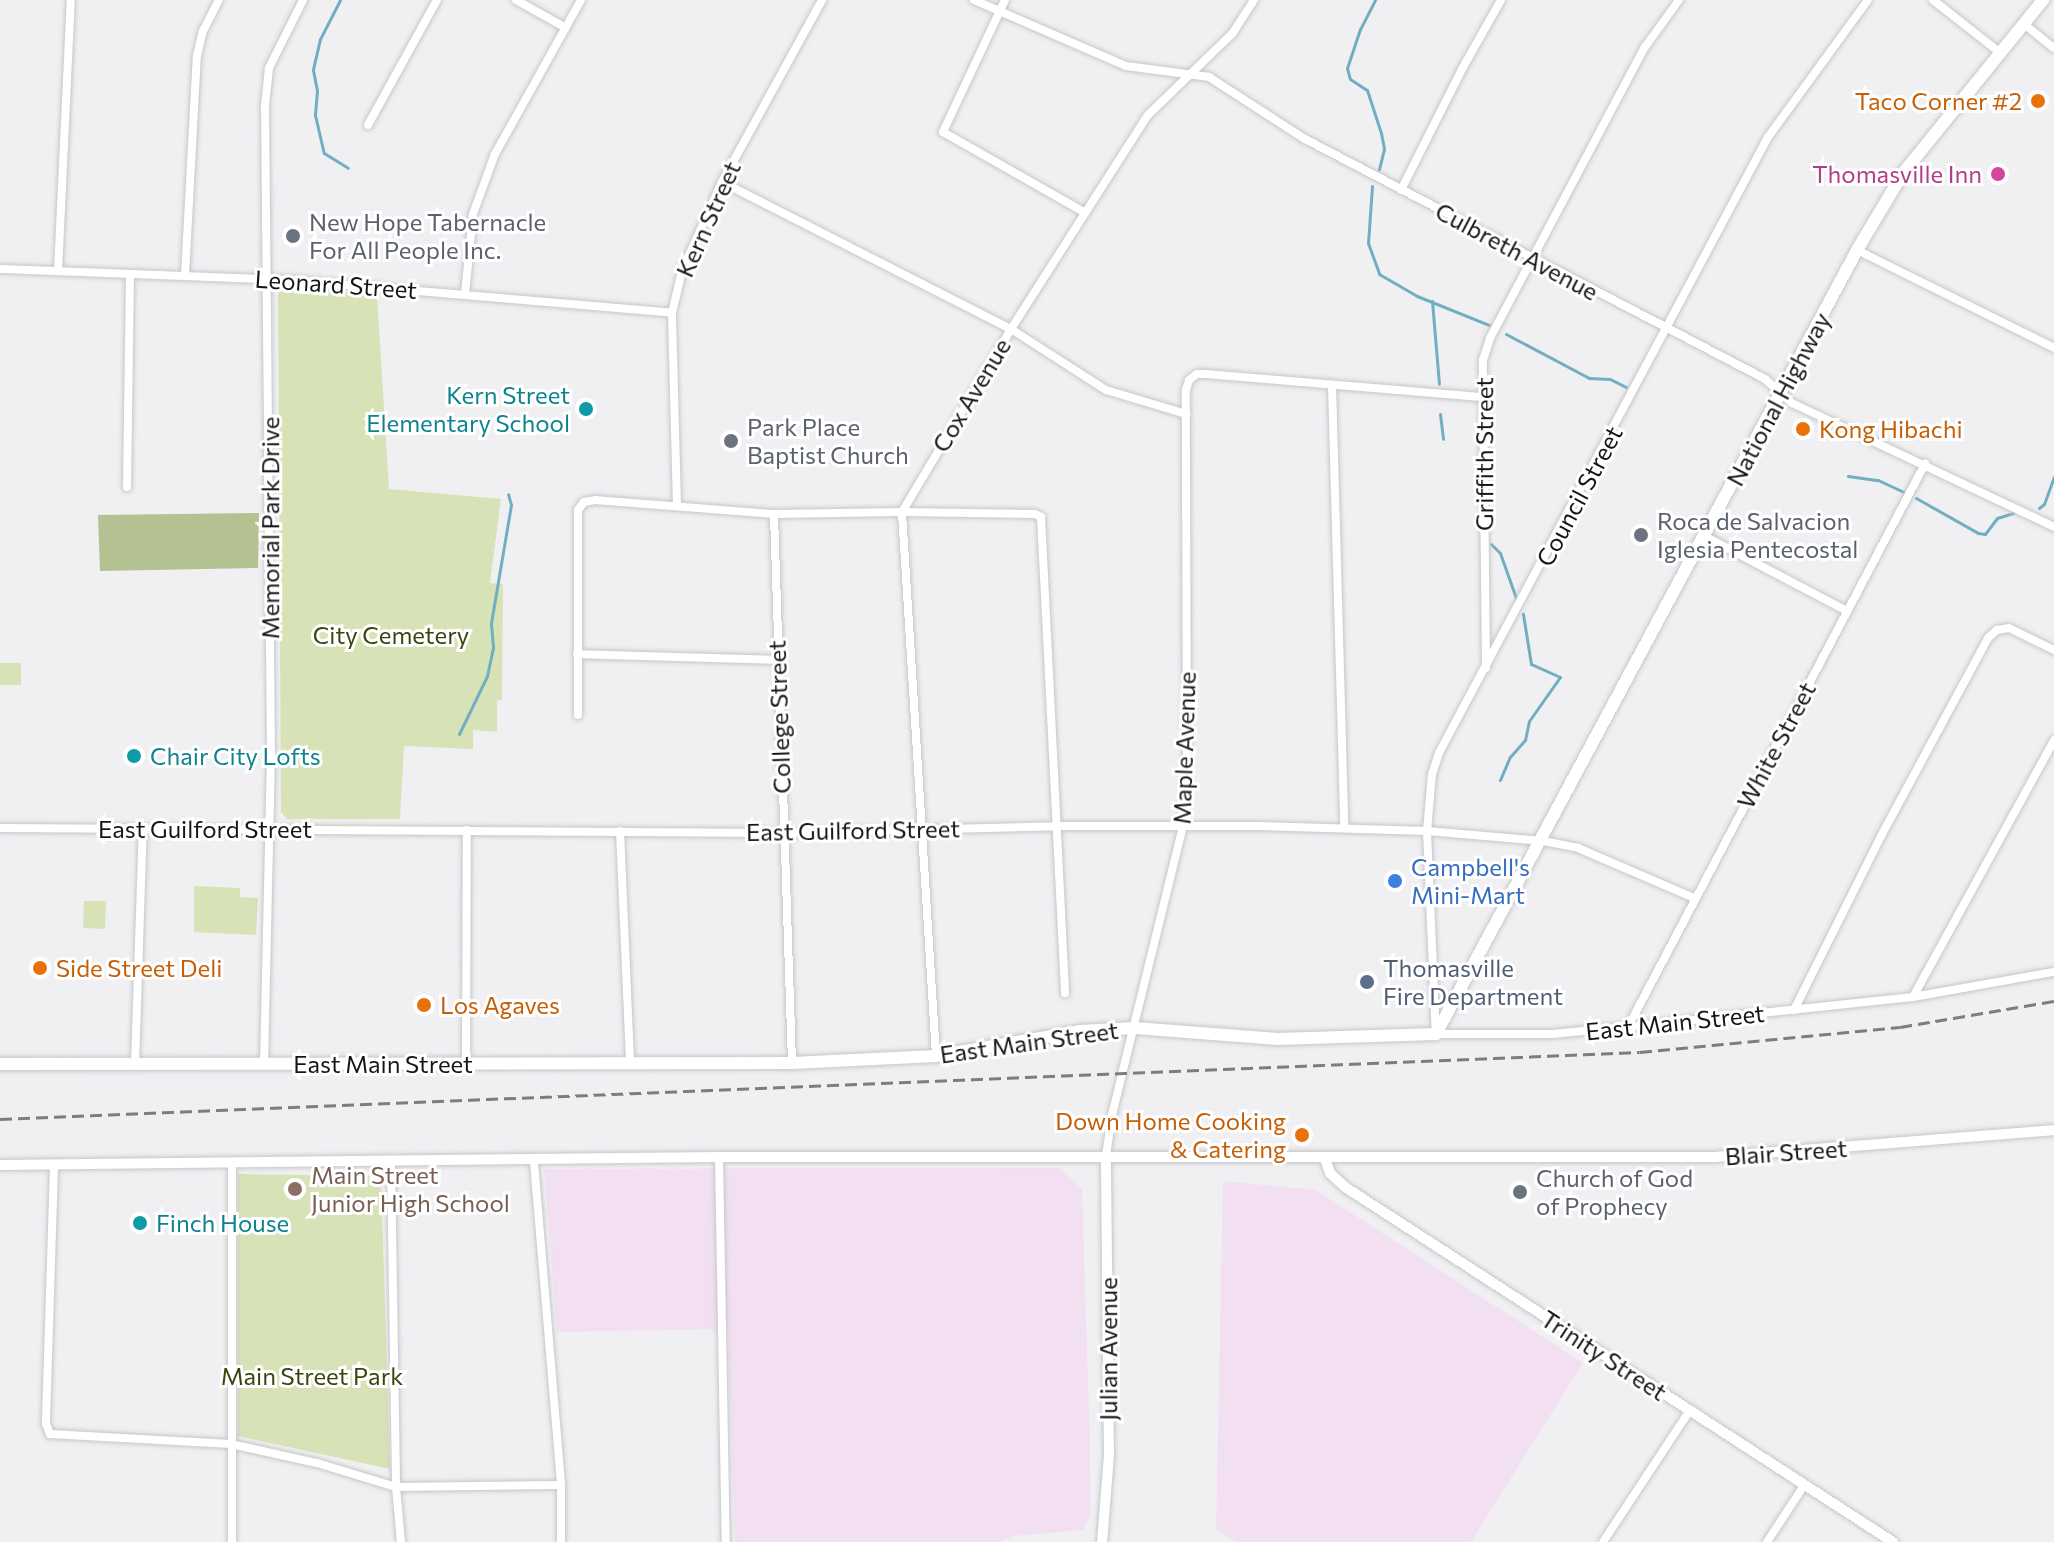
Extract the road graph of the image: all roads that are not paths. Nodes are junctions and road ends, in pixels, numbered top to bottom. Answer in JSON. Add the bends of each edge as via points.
{"nodes":[{"id":1,"x":71,"y":0,"type":"edge"},
{"id":2,"x":219,"y":0,"type":"edge"},
{"id":3,"x":303,"y":0,"type":"edge"},
{"id":4,"x":437,"y":0,"type":"edge"},
{"id":5,"x":516,"y":0,"type":"edge"},
{"id":6,"x":581,"y":0,"type":"edge"},
{"id":7,"x":822,"y":0,"type":"edge"},
{"id":8,"x":974,"y":0,"type":"edge"},
{"id":9,"x":1005,"y":0,"type":"edge"},
{"id":10,"x":1254,"y":0,"type":"edge"},
{"id":11,"x":1501,"y":0,"type":"edge"},
{"id":12,"x":1679,"y":0,"type":"edge"},
{"id":13,"x":1868,"y":0,"type":"edge"},
{"id":14,"x":1933,"y":0,"type":"edge"},
{"id":15,"x":2043,"y":0,"type":"edge"},
{"id":16,"x":1001,"y":11,"type":"junction"},
{"id":17,"x":2024,"y":24,"type":"junction"},
{"id":18,"x":566,"y":28,"type":"junction"},
{"id":19,"x":2054,"y":48,"type":"edge"},
{"id":20,"x":1999,"y":52,"type":"junction"},
{"id":21,"x":1189,"y":72,"type":"junction"},
{"id":22,"x":368,"y":125,"type":"dead end"},
{"id":23,"x":722,"y":182,"type":"junction"},
{"id":24,"x":1401,"y":190,"type":"junction"},
{"id":25,"x":1084,"y":212,"type":"junction"},
{"id":26,"x":1857,"y":250,"type":"junction"},
{"id":27,"x":1534,"y":260,"type":"junction"},
{"id":28,"x":0,"y":269,"type":"edge"},
{"id":29,"x":58,"y":271,"type":"junction"},
{"id":30,"x":130,"y":274,"type":"junction"},
{"id":31,"x":185,"y":275,"type":"junction"},
{"id":32,"x":268,"y":279,"type":"junction"},
{"id":33,"x":465,"y":294,"type":"junction"},
{"id":34,"x":672,"y":313,"type":"junction"},
{"id":35,"x":1011,"y":329,"type":"junction"},
{"id":36,"x":1667,"y":329,"type":"junction"},
{"id":37,"x":2054,"y":348,"type":"edge"},
{"id":38,"x":1332,"y":385,"type":"junction"},
{"id":39,"x":1780,"y":393,"type":"junction"},
{"id":40,"x":1483,"y":397,"type":"junction"},
{"id":41,"x":1186,"y":414,"type":"junction"},
{"id":42,"x":1925,"y":464,"type":"junction"},
{"id":43,"x":127,"y":487,"type":"dead end"},
{"id":44,"x":677,"y":506,"type":"junction"},
{"id":45,"x":902,"y":512,"type":"junction"},
{"id":46,"x":774,"y":514,"type":"junction"},
{"id":47,"x":2054,"y":527,"type":"edge"},
{"id":48,"x":1706,"y":537,"type":"junction"},
{"id":49,"x":1847,"y":611,"type":"junction"},
{"id":50,"x":2054,"y":650,"type":"edge"},
{"id":51,"x":577,"y":654,"type":"junction"},
{"id":52,"x":777,"y":660,"type":"junction"},
{"id":53,"x":1486,"y":671,"type":"junction"},
{"id":54,"x":578,"y":715,"type":"dead end"},
{"id":55,"x":2054,"y":740,"type":"edge"},
{"id":56,"x":1059,"y":826,"type":"junction"},
{"id":57,"x":1183,"y":826,"type":"junction"},
{"id":58,"x":0,"y":828,"type":"edge"},
{"id":59,"x":1344,"y":828,"type":"junction"},
{"id":60,"x":143,"y":829,"type":"junction"},
{"id":61,"x":269,"y":830,"type":"junction"},
{"id":62,"x":467,"y":830,"type":"junction"},
{"id":63,"x":921,"y":830,"type":"junction"},
{"id":64,"x":620,"y":831,"type":"junction"},
{"id":65,"x":1427,"y":831,"type":"junction"},
{"id":66,"x":782,"y":833,"type":"junction"},
{"id":67,"x":1543,"y":841,"type":"junction"},
{"id":68,"x":1694,"y":898,"type":"junction"},
{"id":69,"x":2054,"y":972,"type":"edge"},
{"id":70,"x":1065,"y":993,"type":"dead end"},
{"id":71,"x":1913,"y":997,"type":"junction"},
{"id":72,"x":1794,"y":1010,"type":"junction"},
{"id":73,"x":1628,"y":1027,"type":"junction"},
{"id":74,"x":1135,"y":1028,"type":"junction"},
{"id":75,"x":1436,"y":1034,"type":"junction"},
{"id":76,"x":936,"y":1056,"type":"junction"},
{"id":77,"x":466,"y":1063,"type":"junction"},
{"id":78,"x":792,"y":1063,"type":"junction"},
{"id":79,"x":0,"y":1064,"type":"edge"},
{"id":80,"x":135,"y":1064,"type":"junction"},
{"id":81,"x":264,"y":1064,"type":"junction"},
{"id":82,"x":630,"y":1064,"type":"junction"},
{"id":83,"x":2054,"y":1130,"type":"edge"},
{"id":84,"x":1106,"y":1156,"type":"junction"},
{"id":85,"x":719,"y":1157,"type":"junction"},
{"id":86,"x":1325,"y":1159,"type":"junction"},
{"id":87,"x":391,"y":1162,"type":"junction"},
{"id":88,"x":534,"y":1162,"type":"junction"},
{"id":89,"x":232,"y":1163,"type":"junction"},
{"id":90,"x":0,"y":1165,"type":"edge"},
{"id":91,"x":54,"y":1166,"type":"junction"},
{"id":92,"x":1690,"y":1410,"type":"junction"},
{"id":93,"x":231,"y":1444,"type":"junction"},
{"id":94,"x":1805,"y":1484,"type":"junction"},
{"id":95,"x":561,"y":1485,"type":"junction"},
{"id":96,"x":396,"y":1487,"type":"junction"},
{"id":97,"x":232,"y":1542,"type":"edge"},
{"id":98,"x":401,"y":1542,"type":"edge"},
{"id":99,"x":561,"y":1542,"type":"edge"},
{"id":100,"x":726,"y":1542,"type":"edge"},
{"id":101,"x":1102,"y":1542,"type":"edge"},
{"id":102,"x":1603,"y":1542,"type":"edge"},
{"id":103,"x":1767,"y":1542,"type":"edge"},
{"id":104,"x":1893,"y":1542,"type":"edge"}],
"edges":[{"from":1,"to":29,"type":"street"},
{"from":2,"to":31,"type":"street","via":[[197,56]]},
{"from":3,"to":32,"type":"street","name":"Memorial Park Drive","via":[[269,68],[266,86]]},
{"from":4,"to":22,"type":"street"},
{"from":5,"to":18,"type":"street"},
{"from":6,"to":18,"type":"street"},
{"from":7,"to":23,"type":"street","name":"Kern Street"},
{"from":8,"to":16,"type":"street","name":"Culbreth Avenue"},
{"from":9,"to":16,"type":"street"},
{"from":10,"to":21,"type":"street","name":"Cox Avenue","via":[[1232,34]]},
{"from":11,"to":24,"type":"street"},
{"from":12,"to":27,"type":"street","name":"Griffith Street","via":[[1645,47]]},
{"from":13,"to":36,"type":"street","name":"Council Street","via":[[1768,137]]},
{"from":14,"to":20,"type":"street"},
{"from":15,"to":17,"type":"main road","name":"National Highway"},
{"from":16,"to":21,"type":"street","name":"Culbreth Avenue","via":[[1126,66]]},
{"from":16,"to":25,"type":"street","via":[[943,132]]},
{"from":17,"to":19,"type":"street"},
{"from":17,"to":20,"type":"main road","name":"National Highway"},
{"from":18,"to":33,"type":"street","via":[[481,188],[473,214]]},
{"from":20,"to":26,"type":"main road","name":"National Highway","via":[[1903,173]]},
{"from":21,"to":24,"type":"street","name":"Culbreth Avenue","via":[[1209,77],[1305,139]]},
{"from":21,"to":25,"type":"street","name":"Cox Avenue","via":[[1148,115]]},
{"from":23,"to":34,"type":"street","name":"Kern Street","via":[[682,271]]},
{"from":23,"to":35,"type":"street"},
{"from":24,"to":27,"type":"street","name":"Culbreth Avenue"},
{"from":25,"to":35,"type":"street","name":"Cox Avenue"},
{"from":26,"to":37,"type":"street"},
{"from":26,"to":39,"type":"main road","name":"National Highway"},
{"from":27,"to":36,"type":"street","name":"Culbreth Avenue"},
{"from":27,"to":40,"type":"street","name":"Griffith Street","via":[[1490,338],[1483,360]]},
{"from":28,"to":29,"type":"street","name":"Leonard Street"},
{"from":29,"to":30,"type":"street","name":"Leonard Street"},
{"from":30,"to":31,"type":"street","name":"Leonard Street"},
{"from":30,"to":43,"type":"street"},
{"from":31,"to":32,"type":"street","name":"Leonard Street"},
{"from":32,"to":33,"type":"street","name":"Leonard Street"},
{"from":32,"to":61,"type":"street","name":"Memorial Park Drive"},
{"from":33,"to":34,"type":"street","name":"Leonard Street"},
{"from":34,"to":44,"type":"street","name":"Kern Street"},
{"from":35,"to":41,"type":"street","via":[[1106,390]]},
{"from":35,"to":45,"type":"street","name":"Cox Avenue"},
{"from":36,"to":39,"type":"street","name":"Culbreth Avenue","via":[[1765,379]]},
{"from":36,"to":53,"type":"street","name":"Council Street"},
{"from":38,"to":40,"type":"street"},
{"from":38,"to":41,"type":"street","name":"Maple Avenue","via":[[1197,374],[1189,380]]},
{"from":38,"to":59,"type":"street"},
{"from":39,"to":42,"type":"street","name":"Culbreth Avenue"},
{"from":39,"to":48,"type":"main road","name":"National Highway"},
{"from":40,"to":53,"type":"street","name":"Griffith Street"},
{"from":41,"to":57,"type":"street","name":"Maple Avenue"},
{"from":42,"to":47,"type":"street","name":"Culbreth Avenue"},
{"from":42,"to":49,"type":"street","name":"White Street"},
{"from":44,"to":46,"type":"street"},
{"from":44,"to":51,"type":"street","via":[[595,500],[578,510]]},
{"from":45,"to":46,"type":"street"},
{"from":45,"to":56,"type":"street","via":[[1041,517]]},
{"from":45,"to":63,"type":"street"},
{"from":46,"to":52,"type":"street","name":"College Street"},
{"from":48,"to":49,"type":"street"},
{"from":48,"to":67,"type":"main road","name":"National Highway"},
{"from":49,"to":68,"type":"street","name":"White Street"},
{"from":50,"to":72,"type":"street","via":[[2009,628],[1988,638]]},
{"from":51,"to":52,"type":"street"},
{"from":51,"to":54,"type":"street"},
{"from":52,"to":66,"type":"street","name":"College Street"},
{"from":53,"to":65,"type":"street","name":"Council Street","via":[[1439,753]]},
{"from":55,"to":71,"type":"street"},
{"from":56,"to":57,"type":"street","name":"East Guilford Street"},
{"from":56,"to":63,"type":"street","name":"East Guilford Street"},
{"from":56,"to":70,"type":"street"},
{"from":57,"to":59,"type":"street","name":"East Guilford Street"},
{"from":57,"to":74,"type":"street","name":"Maple Avenue"},
{"from":58,"to":60,"type":"street","name":"East Guilford Street"},
{"from":59,"to":65,"type":"street","name":"East Guilford Street"},
{"from":60,"to":61,"type":"street","name":"East Guilford Street"},
{"from":60,"to":80,"type":"street"},
{"from":61,"to":62,"type":"street","name":"East Guilford Street"},
{"from":61,"to":81,"type":"street","name":"Memorial Park Drive"},
{"from":62,"to":64,"type":"street","name":"East Guilford Street"},
{"from":62,"to":77,"type":"street"},
{"from":63,"to":66,"type":"street","name":"East Guilford Street"},
{"from":63,"to":76,"type":"street"},
{"from":64,"to":66,"type":"street","name":"East Guilford Street"},
{"from":64,"to":82,"type":"street"},
{"from":65,"to":67,"type":"street","name":"East Guilford Street"},
{"from":65,"to":75,"type":"street","name":"Council Street"},
{"from":66,"to":78,"type":"street","name":"College Street"},
{"from":67,"to":68,"type":"street","name":"East Guilford Street","via":[[1588,852]]},
{"from":67,"to":75,"type":"main road","name":"National Highway"},
{"from":68,"to":73,"type":"street","name":"White Street"},
{"from":69,"to":71,"type":"street","name":"East Main Street"},
{"from":71,"to":72,"type":"street","name":"East Main Street"},
{"from":72,"to":73,"type":"street","name":"East Main Street"},
{"from":73,"to":75,"type":"street","name":"East Main Street","via":[[1552,1034]]},
{"from":74,"to":75,"type":"main road","name":"East Main Street","via":[[1278,1039]]},
{"from":74,"to":76,"type":"main road","name":"East Main Street","via":[[1080,1031]]},
{"from":74,"to":84,"type":"street","name":"Maple Avenue"},
{"from":76,"to":78,"type":"main road","name":"East Main Street"},
{"from":77,"to":81,"type":"main road","name":"East Main Street"},
{"from":77,"to":82,"type":"main road","name":"East Main Street"},
{"from":78,"to":82,"type":"main road","name":"East Main Street"},
{"from":79,"to":80,"type":"main road","name":"East Main Street"},
{"from":80,"to":81,"type":"main road","name":"East Main Street"},
{"from":83,"to":86,"type":"street","name":"Blair Street","via":[[1756,1156]]},
{"from":84,"to":85,"type":"street"},
{"from":84,"to":86,"type":"street"},
{"from":84,"to":101,"type":"street","name":"Julian Avenue","via":[[1109,1455]]},
{"from":85,"to":88,"type":"street"},
{"from":85,"to":100,"type":"street"},
{"from":86,"to":92,"type":"street","name":"Trinity Street","via":[[1330,1173],[1345,1187]]},
{"from":87,"to":88,"type":"street"},
{"from":87,"to":89,"type":"street"},
{"from":87,"to":96,"type":"street"},
{"from":88,"to":95,"type":"street"},
{"from":89,"to":91,"type":"street"},
{"from":89,"to":93,"type":"street"},
{"from":90,"to":91,"type":"street"},
{"from":91,"to":93,"type":"street","via":[[46,1424],[50,1434]]},
{"from":92,"to":94,"type":"street","name":"Trinity Street"},
{"from":92,"to":102,"type":"street"},
{"from":93,"to":96,"type":"street"},
{"from":93,"to":97,"type":"street"},
{"from":94,"to":103,"type":"street"},
{"from":94,"to":104,"type":"street","name":"Trinity Street"},
{"from":95,"to":96,"type":"street"},
{"from":95,"to":99,"type":"street"},
{"from":96,"to":98,"type":"street"}]}
